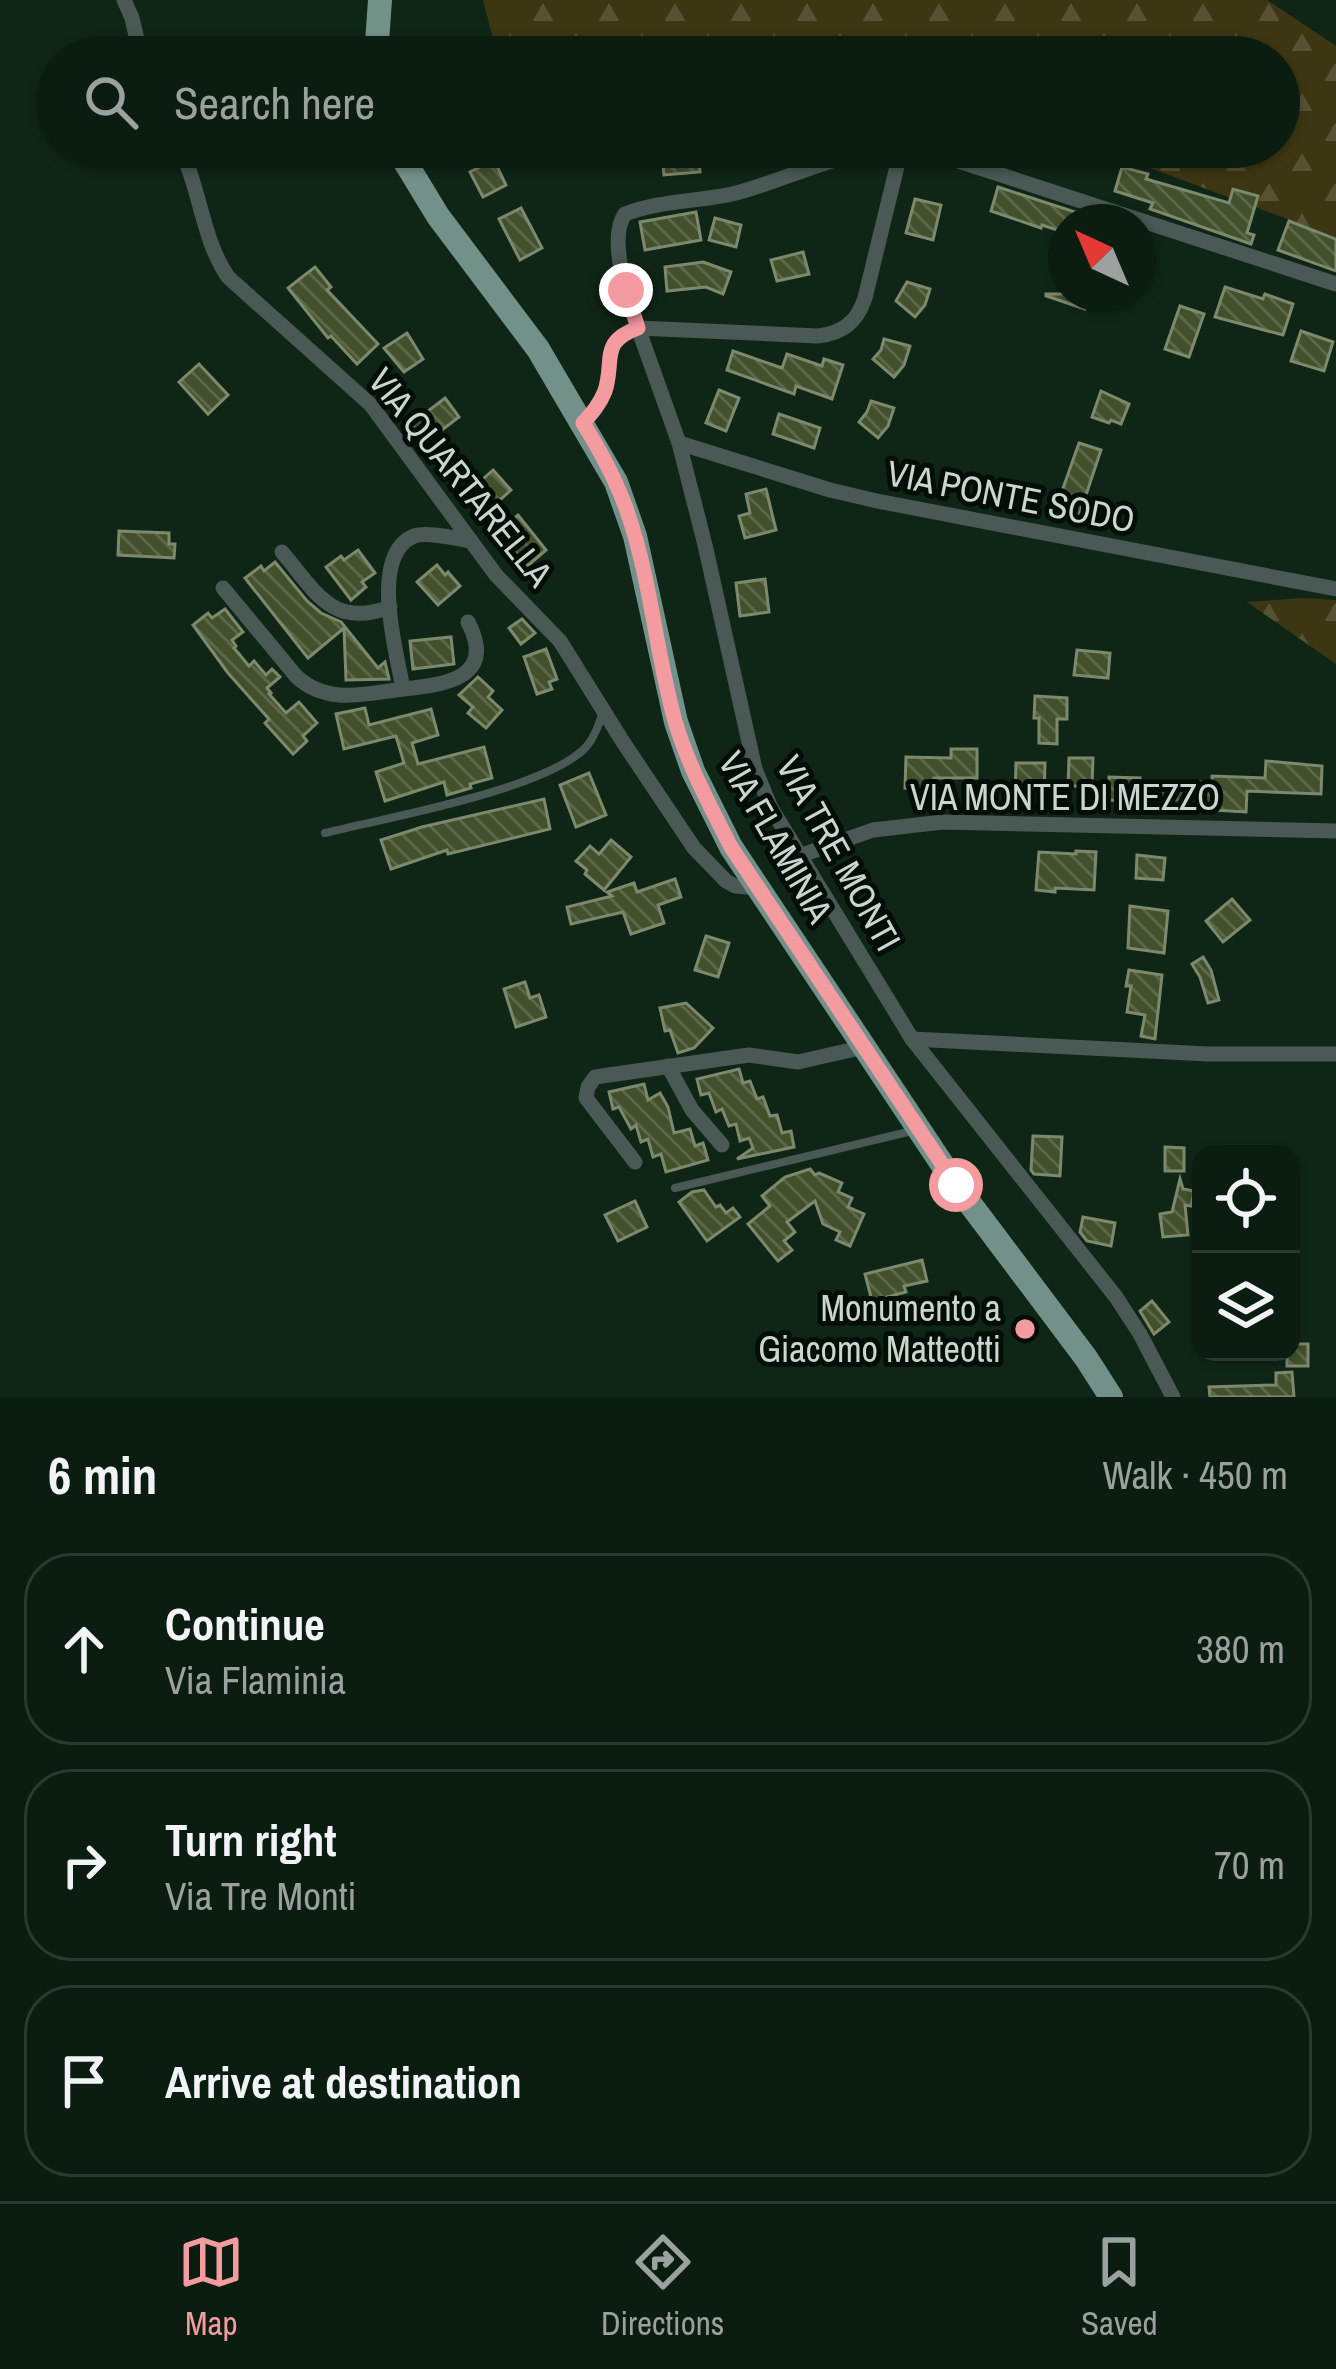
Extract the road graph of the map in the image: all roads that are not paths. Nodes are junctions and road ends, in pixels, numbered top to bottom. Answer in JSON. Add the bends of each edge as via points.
{"nodes":[{"id":1,"x":124,"y":0,"type":"edge"},
{"id":2,"x":380,"y":0,"type":"edge"},
{"id":3,"x":136,"y":36,"type":"edge"},
{"id":4,"x":377,"y":36,"type":"edge"},
{"id":5,"x":188,"y":168,"type":"edge"},
{"id":6,"x":408,"y":168,"type":"edge"},
{"id":7,"x":815,"y":168,"type":"edge"},
{"id":8,"x":897,"y":168,"type":"edge"},
{"id":9,"x":980,"y":168,"type":"edge"},
{"id":10,"x":1336,"y":284,"type":"edge"},
{"id":11,"x":638,"y":328,"type":"junction"},
{"id":12,"x":583,"y":423,"type":"junction"},
{"id":13,"x":680,"y":443,"type":"junction"},
{"id":14,"x":471,"y":541,"type":"junction"},
{"id":15,"x":282,"y":552,"type":"dead end"},
{"id":16,"x":224,"y":588,"type":"dead end"},
{"id":17,"x":1336,"y":589,"type":"edge"},
{"id":18,"x":389,"y":607,"type":"junction"},
{"id":19,"x":468,"y":622,"type":"dead end"},
{"id":20,"x":403,"y":689,"type":"junction"},
{"id":21,"x":604,"y":711,"type":"junction"},
{"id":22,"x":1336,"y":831,"type":"edge"},
{"id":23,"x":325,"y":833,"type":"dead end"},
{"id":24,"x":799,"y":856,"type":"junction"},
{"id":25,"x":758,"y":888,"type":"junction"},
{"id":26,"x":912,"y":1040,"type":"junction"},
{"id":27,"x":864,"y":1048,"type":"junction"},
{"id":28,"x":1336,"y":1054,"type":"edge"},
{"id":29,"x":668,"y":1066,"type":"junction"},
{"id":30,"x":919,"y":1129,"type":"junction"},
{"id":31,"x":722,"y":1145,"type":"dead end"},
{"id":32,"x":635,"y":1162,"type":"dead end"},
{"id":33,"x":675,"y":1188,"type":"dead end"},
{"id":34,"x":1111,"y":1397,"type":"edge"},
{"id":35,"x":1173,"y":1397,"type":"edge"}],
"edges":[{"from":1,"to":3,"type":"street"},
{"from":2,"to":4,"type":"main road"},
{"from":5,"to":14,"type":"street","name":"VIA QUARTARELLA","via":[[228,277],[371,405]]},
{"from":6,"to":12,"type":"main road","name":"VIA FLAMINIA"},
{"from":7,"to":11,"type":"street","name":"VIA TRE MONTI","via":[[622,217],[622,277]]},
{"from":8,"to":11,"type":"street","via":[[865,298],[844,329],[818,336]]},
{"from":9,"to":10,"type":"street"},
{"from":11,"to":12,"type":"street","via":[[614,343],[603,396]]},
{"from":11,"to":13,"type":"street","name":"VIA TRE MONTI"},
{"from":12,"to":25,"type":"main road","name":"VIA FLAMINIA","via":[[628,512],[693,771]]},
{"from":13,"to":17,"type":"street","name":"VIA PONTE SODO","via":[[877,501]]},
{"from":13,"to":24,"type":"street","name":"VIA TRE MONTI","via":[[755,769]]},
{"from":14,"to":18,"type":"street","via":[[410,538],[389,569]]},
{"from":14,"to":21,"type":"street","name":"VIA QUARTARELLA","via":[[555,634]]},
{"from":15,"to":18,"type":"street","via":[[334,609],[357,615]]},
{"from":16,"to":20,"type":"street","via":[[310,688],[336,696]]},
{"from":18,"to":20,"type":"street"},
{"from":19,"to":20,"type":"street","via":[[477,652],[468,671],[444,684]]},
{"from":21,"to":23,"type":"lane","via":[[584,750],[524,782]]},
{"from":21,"to":25,"type":"street","name":"VIA QUARTARELLA","via":[[704,860],[730,884]]},
{"from":22,"to":24,"type":"street","name":"VIA MONTE DI MEZZO","via":[[943,822],[873,830]]},
{"from":24,"to":26,"type":"street","name":"VIA TRE MONTI"},
{"from":25,"to":27,"type":"main road","name":"VIA FLAMINIA"},
{"from":26,"to":28,"type":"street"},
{"from":26,"to":35,"type":"street","name":"VIA TRE MONTI","via":[[1116,1297]]},
{"from":27,"to":29,"type":"street","via":[[798,1062],[749,1055]]},
{"from":27,"to":30,"type":"main road","name":"VIA FLAMINIA"},
{"from":29,"to":31,"type":"street"},
{"from":29,"to":32,"type":"street","via":[[596,1077],[587,1087],[586,1098]]},
{"from":30,"to":33,"type":"lane"},
{"from":30,"to":34,"type":"main road","name":"VIA FLAMINIA"}]}
